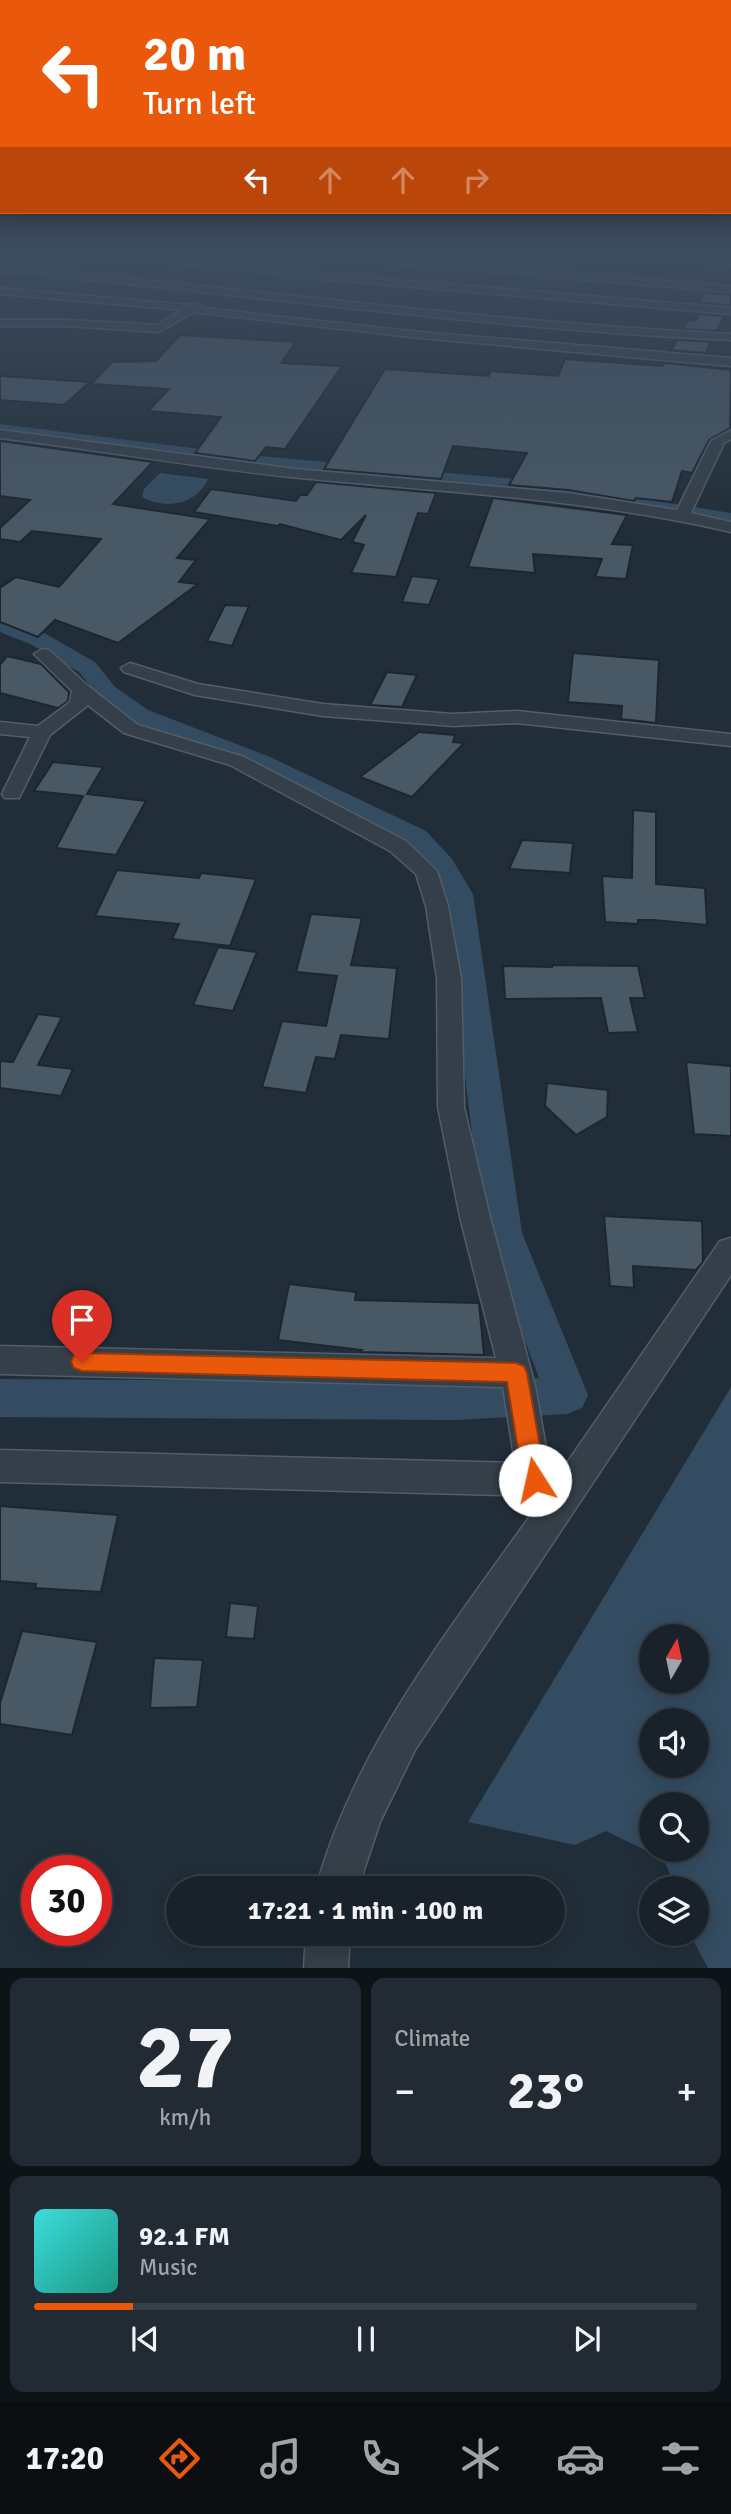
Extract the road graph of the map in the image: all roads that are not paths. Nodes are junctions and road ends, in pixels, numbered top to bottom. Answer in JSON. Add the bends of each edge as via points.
{"nodes":[{"id":1,"x":568,"y":348,"type":"edge"},
{"id":2,"x":731,"y":362,"type":"edge"},
{"id":3,"x":0,"y":434,"type":"edge"},
{"id":4,"x":731,"y":434,"type":"edge"},
{"id":5,"x":682,"y":516,"type":"junction"},
{"id":6,"x":731,"y":527,"type":"edge"},
{"id":7,"x":43,"y":654,"type":"dead end"},
{"id":8,"x":131,"y":668,"type":"dead end"},
{"id":9,"x":81,"y":690,"type":"junction"},
{"id":10,"x":0,"y":728,"type":"edge"},
{"id":11,"x":42,"y":732,"type":"junction"},
{"id":12,"x":731,"y":740,"type":"edge"},
{"id":13,"x":12,"y":794,"type":"dead end"},
{"id":14,"x":731,"y":1250,"type":"edge"},
{"id":15,"x":0,"y":1360,"type":"edge"},
{"id":16,"x":518,"y":1379,"type":"junction"},
{"id":17,"x":0,"y":1466,"type":"edge"},
{"id":18,"x":535,"y":1480,"type":"junction"},
{"id":19,"x":573,"y":1481,"type":"junction"},
{"id":20,"x":340,"y":1876,"type":"edge"},
{"id":21,"x":327,"y":1946,"type":"edge"},
{"id":22,"x":326,"y":1968,"type":"edge"}],
"edges":[{"from":1,"to":2,"type":"street"},
{"from":3,"to":5,"type":"street","via":[[295,473],[523,492]]},
{"from":4,"to":5,"type":"street","via":[[718,441]]},
{"from":5,"to":6,"type":"street"},
{"from":7,"to":9,"type":"street"},
{"from":8,"to":12,"type":"street","via":[[195,688],[323,710],[453,720],[517,718]]},
{"from":9,"to":11,"type":"street","via":[[79,704]]},
{"from":9,"to":16,"type":"street","via":[[131,729],[237,761],[398,846],[426,871],[449,978],[451,1107]]},
{"from":10,"to":11,"type":"street"},
{"from":11,"to":13,"type":"street"},
{"from":14,"to":19,"type":"street"},
{"from":15,"to":16,"type":"street"},
{"from":16,"to":18,"type":"street"},
{"from":17,"to":18,"type":"street"},
{"from":18,"to":19,"type":"street"},
{"from":19,"to":20,"type":"street","via":[[401,1736],[369,1794]]},
{"from":21,"to":22,"type":"street"}]}
